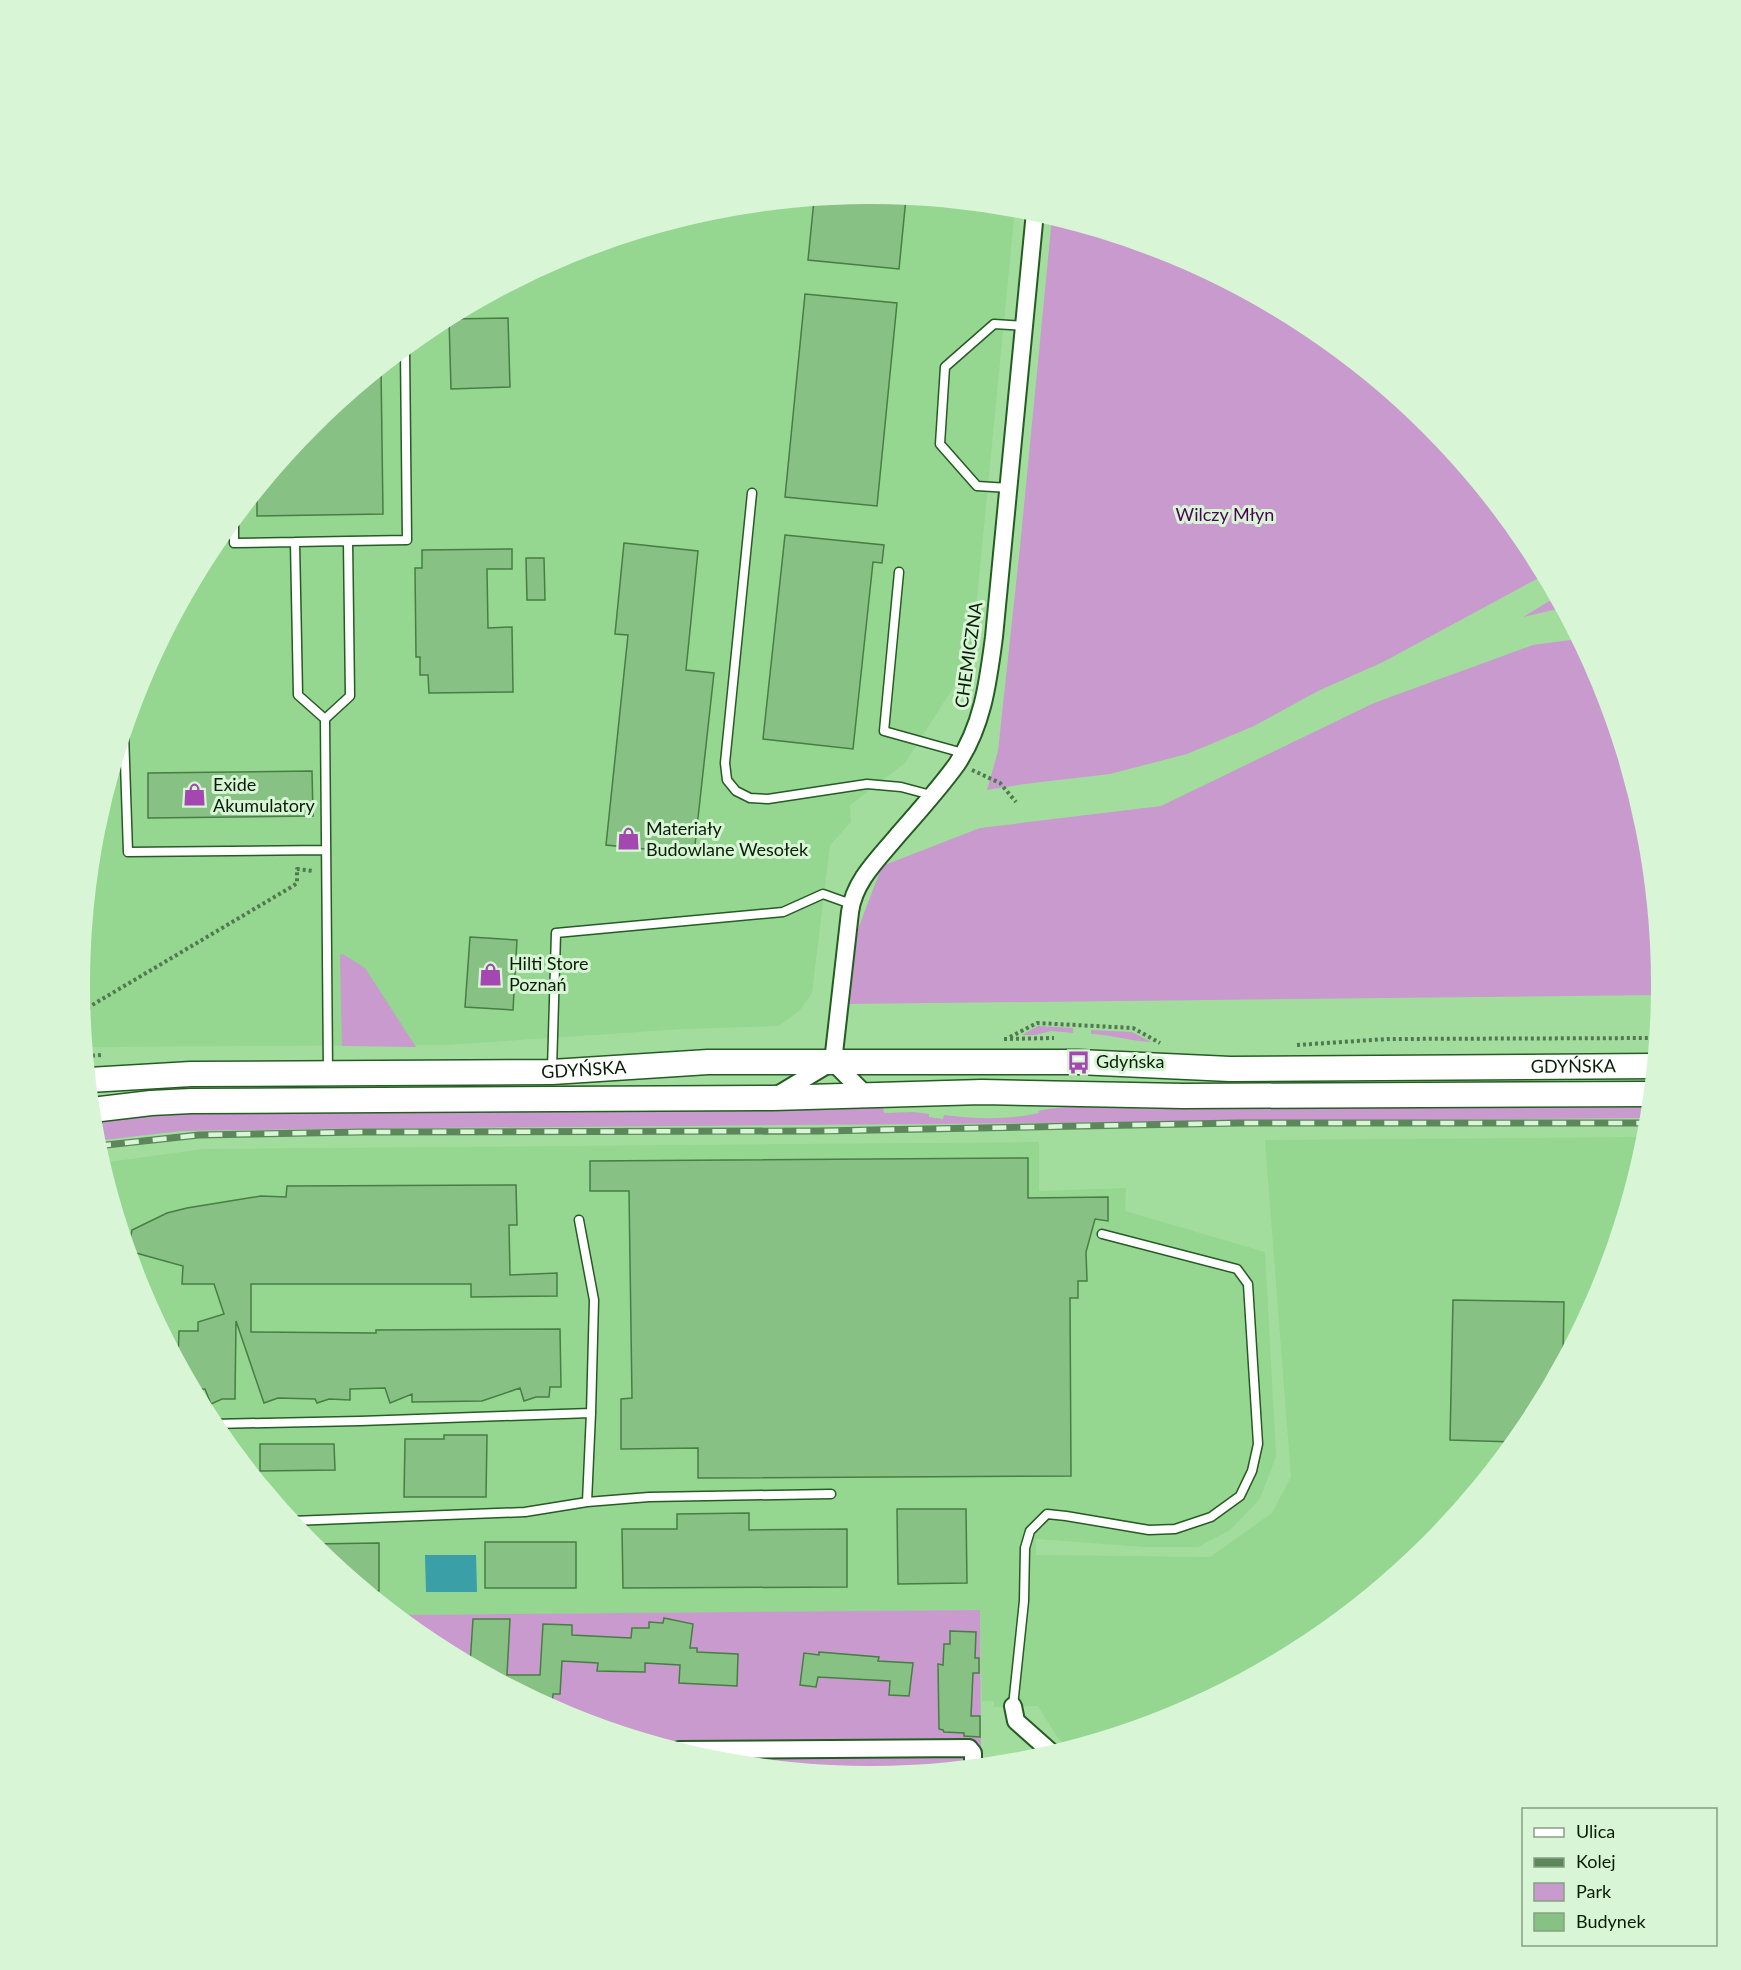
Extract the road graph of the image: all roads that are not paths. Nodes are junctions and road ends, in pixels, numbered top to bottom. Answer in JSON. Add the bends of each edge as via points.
{"nodes":[{"id":1,"x":1034,"y":222,"type":"edge"},
{"id":2,"x":1024,"y":326,"type":"junction"},
{"id":3,"x":405,"y":359,"type":"edge"},
{"id":4,"x":1009,"y":488,"type":"junction"},
{"id":5,"x":752,"y":493,"type":"dead end"},
{"id":6,"x":234,"y":534,"type":"edge"},
{"id":7,"x":348,"y":541,"type":"junction"},
{"id":8,"x":296,"y":542,"type":"junction"},
{"id":9,"x":899,"y":572,"type":"dead end"},
{"id":10,"x":325,"y":719,"type":"junction"},
{"id":11,"x":125,"y":756,"type":"edge"},
{"id":12,"x":960,"y":758,"type":"junction"},
{"id":13,"x":931,"y":795,"type":"junction"},
{"id":14,"x":325,"y":850,"type":"junction"},
{"id":15,"x":851,"y":904,"type":"junction"},
{"id":16,"x":833,"y":1062,"type":"junction"},
{"id":17,"x":1646,"y":1066,"type":"edge"},
{"id":18,"x":328,"y":1072,"type":"junction"},
{"id":19,"x":552,"y":1072,"type":"junction"},
{"id":20,"x":96,"y":1080,"type":"edge"},
{"id":21,"x":1643,"y":1094,"type":"edge"},
{"id":22,"x":866,"y":1095,"type":"junction"},
{"id":23,"x":773,"y":1098,"type":"junction"},
{"id":24,"x":101,"y":1109,"type":"edge"},
{"id":25,"x":579,"y":1220,"type":"dead end"},
{"id":26,"x":1102,"y":1234,"type":"dead end"},
{"id":27,"x":591,"y":1413,"type":"junction"},
{"id":28,"x":225,"y":1424,"type":"edge"},
{"id":29,"x":831,"y":1494,"type":"dead end"},
{"id":30,"x":587,"y":1502,"type":"junction"},
{"id":31,"x":303,"y":1521,"type":"edge"},
{"id":32,"x":1013,"y":1706,"type":"joint"},
{"id":33,"x":1044,"y":1746,"type":"edge"},
{"id":34,"x":713,"y":1750,"type":"edge"},
{"id":35,"x":973,"y":1759,"type":"edge"}],
"edges":[{"from":1,"to":2,"type":"street","name":"CHEMICZNA"},
{"from":2,"to":4,"type":"street","name":"CHEMICZNA"},
{"from":2,"to":4,"type":"lane","via":[[994,324],[945,367],[940,444],[977,486]]},
{"from":3,"to":7,"type":"lane","via":[[408,540]]},
{"from":4,"to":12,"type":"street","name":"CHEMICZNA","via":[[988,682],[981,716]]},
{"from":5,"to":13,"type":"lane","via":[[725,763],[727,780],[736,791],[750,798],[768,799],[867,784]]},
{"from":6,"to":8,"type":"lane","via":[[234,543]]},
{"from":7,"to":8,"type":"lane"},
{"from":7,"to":10,"type":"lane","via":[[350,696]]},
{"from":8,"to":10,"type":"lane","via":[[298,695]]},
{"from":9,"to":12,"type":"lane","via":[[884,730]]},
{"from":10,"to":14,"type":"lane"},
{"from":11,"to":14,"type":"lane","via":[[128,852]]},
{"from":12,"to":13,"type":"street","name":"CHEMICZNA"},
{"from":13,"to":15,"type":"street","name":"CHEMICZNA","via":[[870,868]]},
{"from":14,"to":18,"type":"lane"},
{"from":15,"to":16,"type":"street","name":"CHEMICZNA"},
{"from":15,"to":19,"type":"lane","via":[[823,894],[783,912],[556,933]]},
{"from":16,"to":17,"type":"main road","name":"GDYŃSKA","via":[[1078,1062],[1230,1069]]},
{"from":16,"to":19,"type":"main road","name":"GDYŃSKA","via":[[708,1062]]},
{"from":16,"to":22,"type":"street"},
{"from":16,"to":23,"type":"street"},
{"from":18,"to":19,"type":"main road","name":"GDYŃSKA"},
{"from":18,"to":20,"type":"main road","name":"GDYŃSKA"},
{"from":21,"to":22,"type":"main road","name":"GDYŃSKA"},
{"from":22,"to":23,"type":"main road","name":"GDYŃSKA"},
{"from":23,"to":24,"type":"main road","name":"GDYŃSKA","via":[[191,1101]]},
{"from":25,"to":27,"type":"lane","via":[[594,1300]]},
{"from":26,"to":32,"type":"lane","via":[[1238,1269],[1248,1284],[1258,1444],[1252,1472],[1240,1496],[1211,1517],[1175,1529],[1149,1530],[1047,1514],[1030,1532],[1025,1548],[1024,1601]]},
{"from":27,"to":28,"type":"lane"},
{"from":27,"to":30,"type":"lane"},
{"from":29,"to":30,"type":"lane"},
{"from":30,"to":31,"type":"lane","via":[[525,1512]]},
{"from":32,"to":33,"type":"street","via":[[1016,1721]]},
{"from":34,"to":35,"type":"street","via":[[969,1748]]}]}
